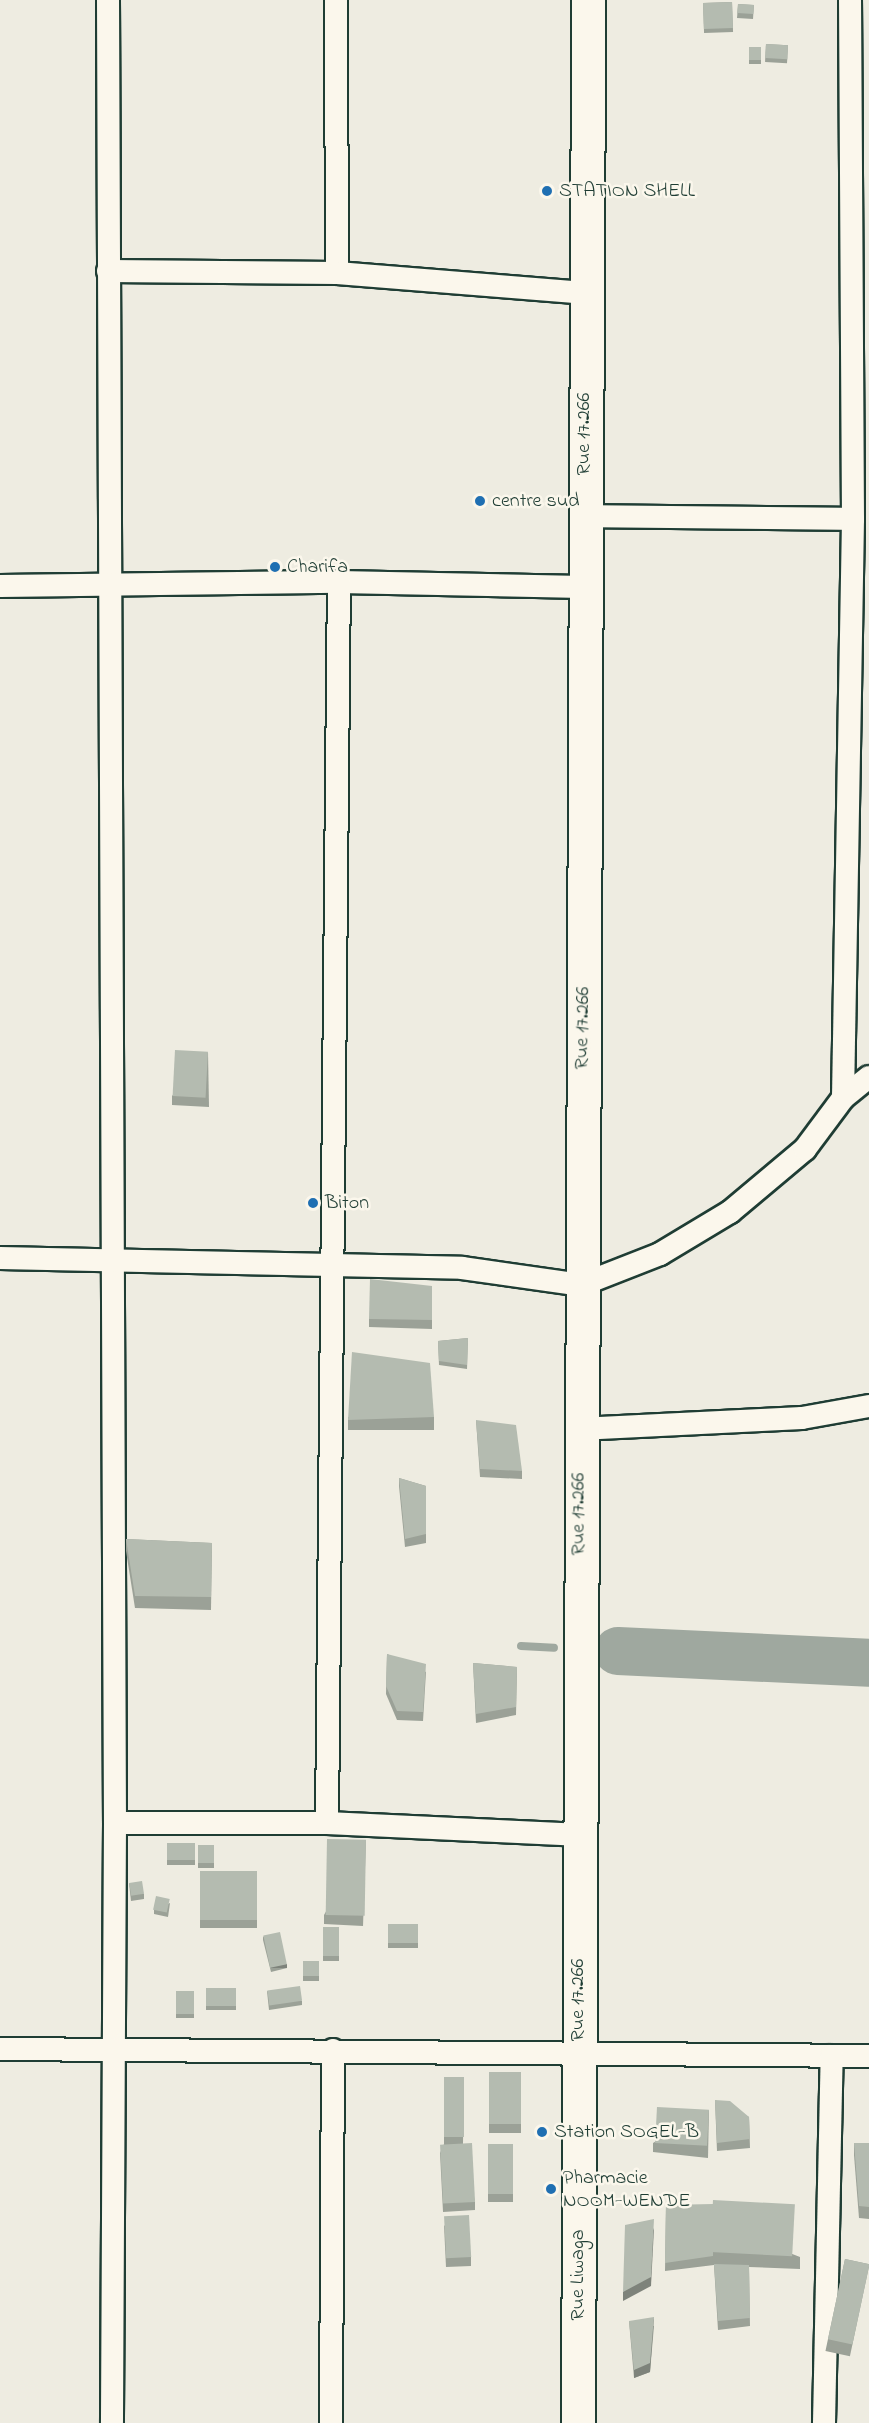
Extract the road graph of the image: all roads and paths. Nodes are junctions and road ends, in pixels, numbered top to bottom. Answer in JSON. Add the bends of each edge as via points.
{"nodes":[{"id":1,"x":108,"y":0,"type":"edge"},
{"id":2,"x":336,"y":0,"type":"edge"},
{"id":3,"x":588,"y":0,"type":"edge"},
{"id":4,"x":850,"y":0,"type":"edge"},
{"id":5,"x":860,"y":136,"type":"edge"},
{"id":6,"x":108,"y":271,"type":"junction"},
{"id":7,"x":337,"y":273,"type":"junction"},
{"id":8,"x":584,"y":293,"type":"junction"},
{"id":9,"x":584,"y":516,"type":"junction"},
{"id":10,"x":853,"y":519,"type":"junction"},
{"id":11,"x":339,"y":582,"type":"junction"},
{"id":12,"x":111,"y":583,"type":"junction"},
{"id":13,"x":0,"y":586,"type":"edge"},
{"id":14,"x":583,"y":587,"type":"junction"},
{"id":15,"x":869,"y":795,"type":"edge"},
{"id":16,"x":850,"y":811,"type":"junction"},
{"id":17,"x":869,"y":1077,"type":"edge"},
{"id":18,"x":843,"y":1098,"type":"junction"},
{"id":19,"x":0,"y":1258,"type":"edge"},
{"id":20,"x":114,"y":1258,"type":"junction"},
{"id":21,"x":333,"y":1266,"type":"junction"},
{"id":22,"x":581,"y":1285,"type":"junction"},
{"id":23,"x":869,"y":1406,"type":"edge"},
{"id":24,"x":579,"y":1429,"type":"junction"},
{"id":25,"x":115,"y":1823,"type":"junction"},
{"id":26,"x":327,"y":1823,"type":"junction"},
{"id":27,"x":577,"y":1835,"type":"junction"},
{"id":28,"x":0,"y":2049,"type":"edge"},
{"id":29,"x":113,"y":2050,"type":"junction"},
{"id":30,"x":333,"y":2050,"type":"junction"},
{"id":31,"x":578,"y":2056,"type":"junction"},
{"id":32,"x":832,"y":2056,"type":"junction"},
{"id":33,"x":869,"y":2056,"type":"edge"},
{"id":34,"x":112,"y":2423,"type":"edge"},
{"id":35,"x":330,"y":2423,"type":"edge"},
{"id":36,"x":578,"y":2423,"type":"edge"},
{"id":37,"x":824,"y":2423,"type":"edge"}],
"edges":[{"from":1,"to":6,"type":"street"},
{"from":2,"to":7,"type":"street"},
{"from":3,"to":8,"type":"main road","name":"Rue 17.266"},
{"from":4,"to":5,"type":"street"},
{"from":5,"to":10,"type":"street"},
{"from":6,"to":7,"type":"street"},
{"from":6,"to":12,"type":"street"},
{"from":7,"to":8,"type":"street"},
{"from":8,"to":9,"type":"main road","name":"Rue 17.266"},
{"from":9,"to":10,"type":"street"},
{"from":9,"to":14,"type":"main road","name":"Rue 17.266"},
{"from":10,"to":16,"type":"street"},
{"from":11,"to":12,"type":"street"},
{"from":11,"to":14,"type":"street"},
{"from":11,"to":21,"type":"street"},
{"from":12,"to":13,"type":"street"},
{"from":12,"to":20,"type":"street"},
{"from":14,"to":22,"type":"main road","name":"Rue 17.266"},
{"from":15,"to":16,"type":"street"},
{"from":16,"to":18,"type":"street"},
{"from":17,"to":18,"type":"street"},
{"from":18,"to":22,"type":"street","via":[[805,1149],[730,1212],[660,1254]]},
{"from":19,"to":20,"type":"street"},
{"from":20,"to":21,"type":"street"},
{"from":20,"to":25,"type":"street"},
{"from":21,"to":22,"type":"street","via":[[462,1268]]},
{"from":21,"to":26,"type":"street"},
{"from":22,"to":24,"type":"main road","name":"Rue 17.266"},
{"from":23,"to":24,"type":"street","via":[[792,1419]]},
{"from":24,"to":27,"type":"main road","name":"Rue 17.266"},
{"from":25,"to":26,"type":"street"},
{"from":25,"to":29,"type":"street"},
{"from":26,"to":27,"type":"street"},
{"from":27,"to":31,"type":"main road","name":"Rue 17.266"},
{"from":28,"to":29,"type":"street"},
{"from":29,"to":30,"type":"street"},
{"from":29,"to":34,"type":"street"},
{"from":30,"to":31,"type":"street","via":[[514,2050]]},
{"from":30,"to":35,"type":"street"},
{"from":31,"to":32,"type":"street"},
{"from":31,"to":36,"type":"main road","name":"Rue Liwaga"},
{"from":32,"to":33,"type":"street"},
{"from":32,"to":37,"type":"street"}]}
